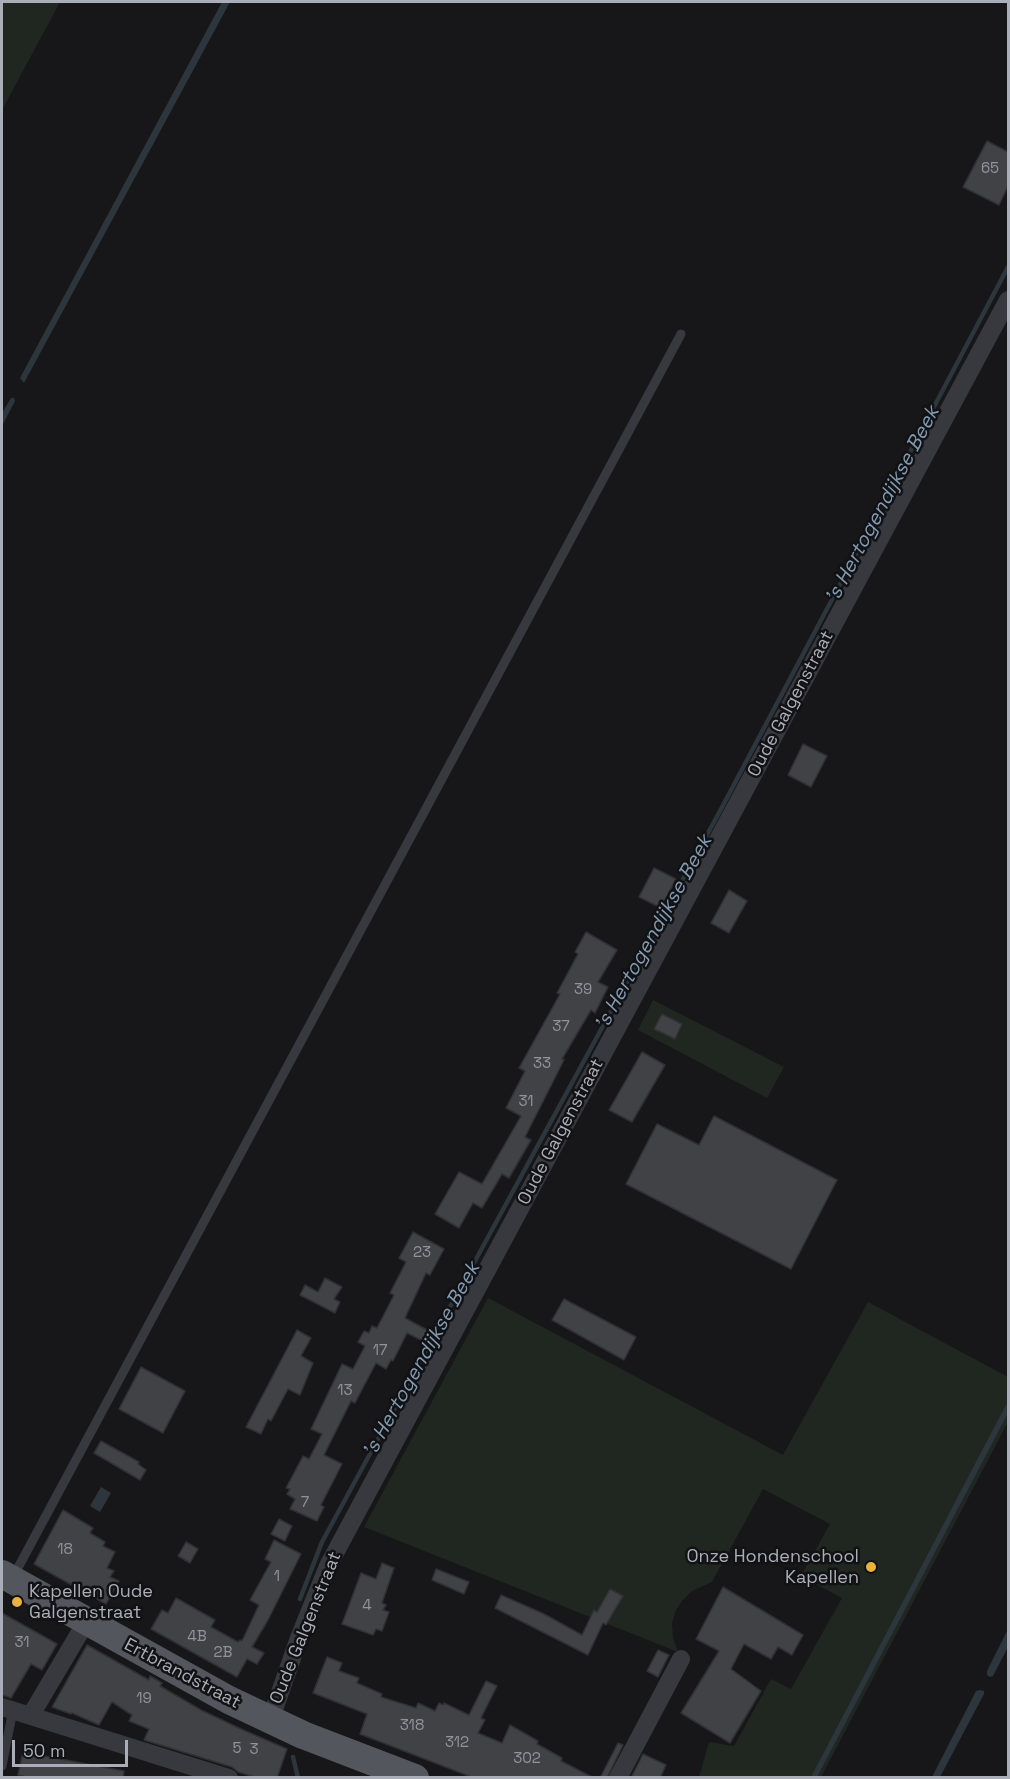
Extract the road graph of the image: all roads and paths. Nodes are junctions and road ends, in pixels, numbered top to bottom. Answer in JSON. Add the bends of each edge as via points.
{"nodes":[{"id":1,"x":1008,"y":300,"type":"edge"},
{"id":2,"x":681,"y":334,"type":"dead end"},
{"id":3,"x":7,"y":1577,"type":"edge"},
{"id":4,"x":86,"y":1622,"type":"junction"},
{"id":5,"x":681,"y":1659,"type":"dead end"},
{"id":6,"x":7,"y":1709,"type":"edge"},
{"id":7,"x":31,"y":1715,"type":"junction"},
{"id":8,"x":270,"y":1720,"type":"junction"},
{"id":9,"x":2,"y":1766,"type":"edge"},
{"id":10,"x":229,"y":1778,"type":"edge"},
{"id":11,"x":415,"y":1778,"type":"edge"},
{"id":12,"x":618,"y":1778,"type":"edge"}],
"edges":[{"from":1,"to":8,"type":"street","name":"Oude Galgenstraat","via":[[328,1566]]},
{"from":2,"to":3,"type":"lane"},
{"from":3,"to":4,"type":"main road","name":"Ertbrandstraat"},
{"from":4,"to":7,"type":"street"},
{"from":4,"to":8,"type":"main road","name":"Ertbrandstraat"},
{"from":5,"to":12,"type":"street"},
{"from":6,"to":7,"type":"street"},
{"from":6,"to":9,"type":"lane"},
{"from":7,"to":10,"type":"street"},
{"from":8,"to":11,"type":"main road","name":"Ertbrandstraat"}]}
